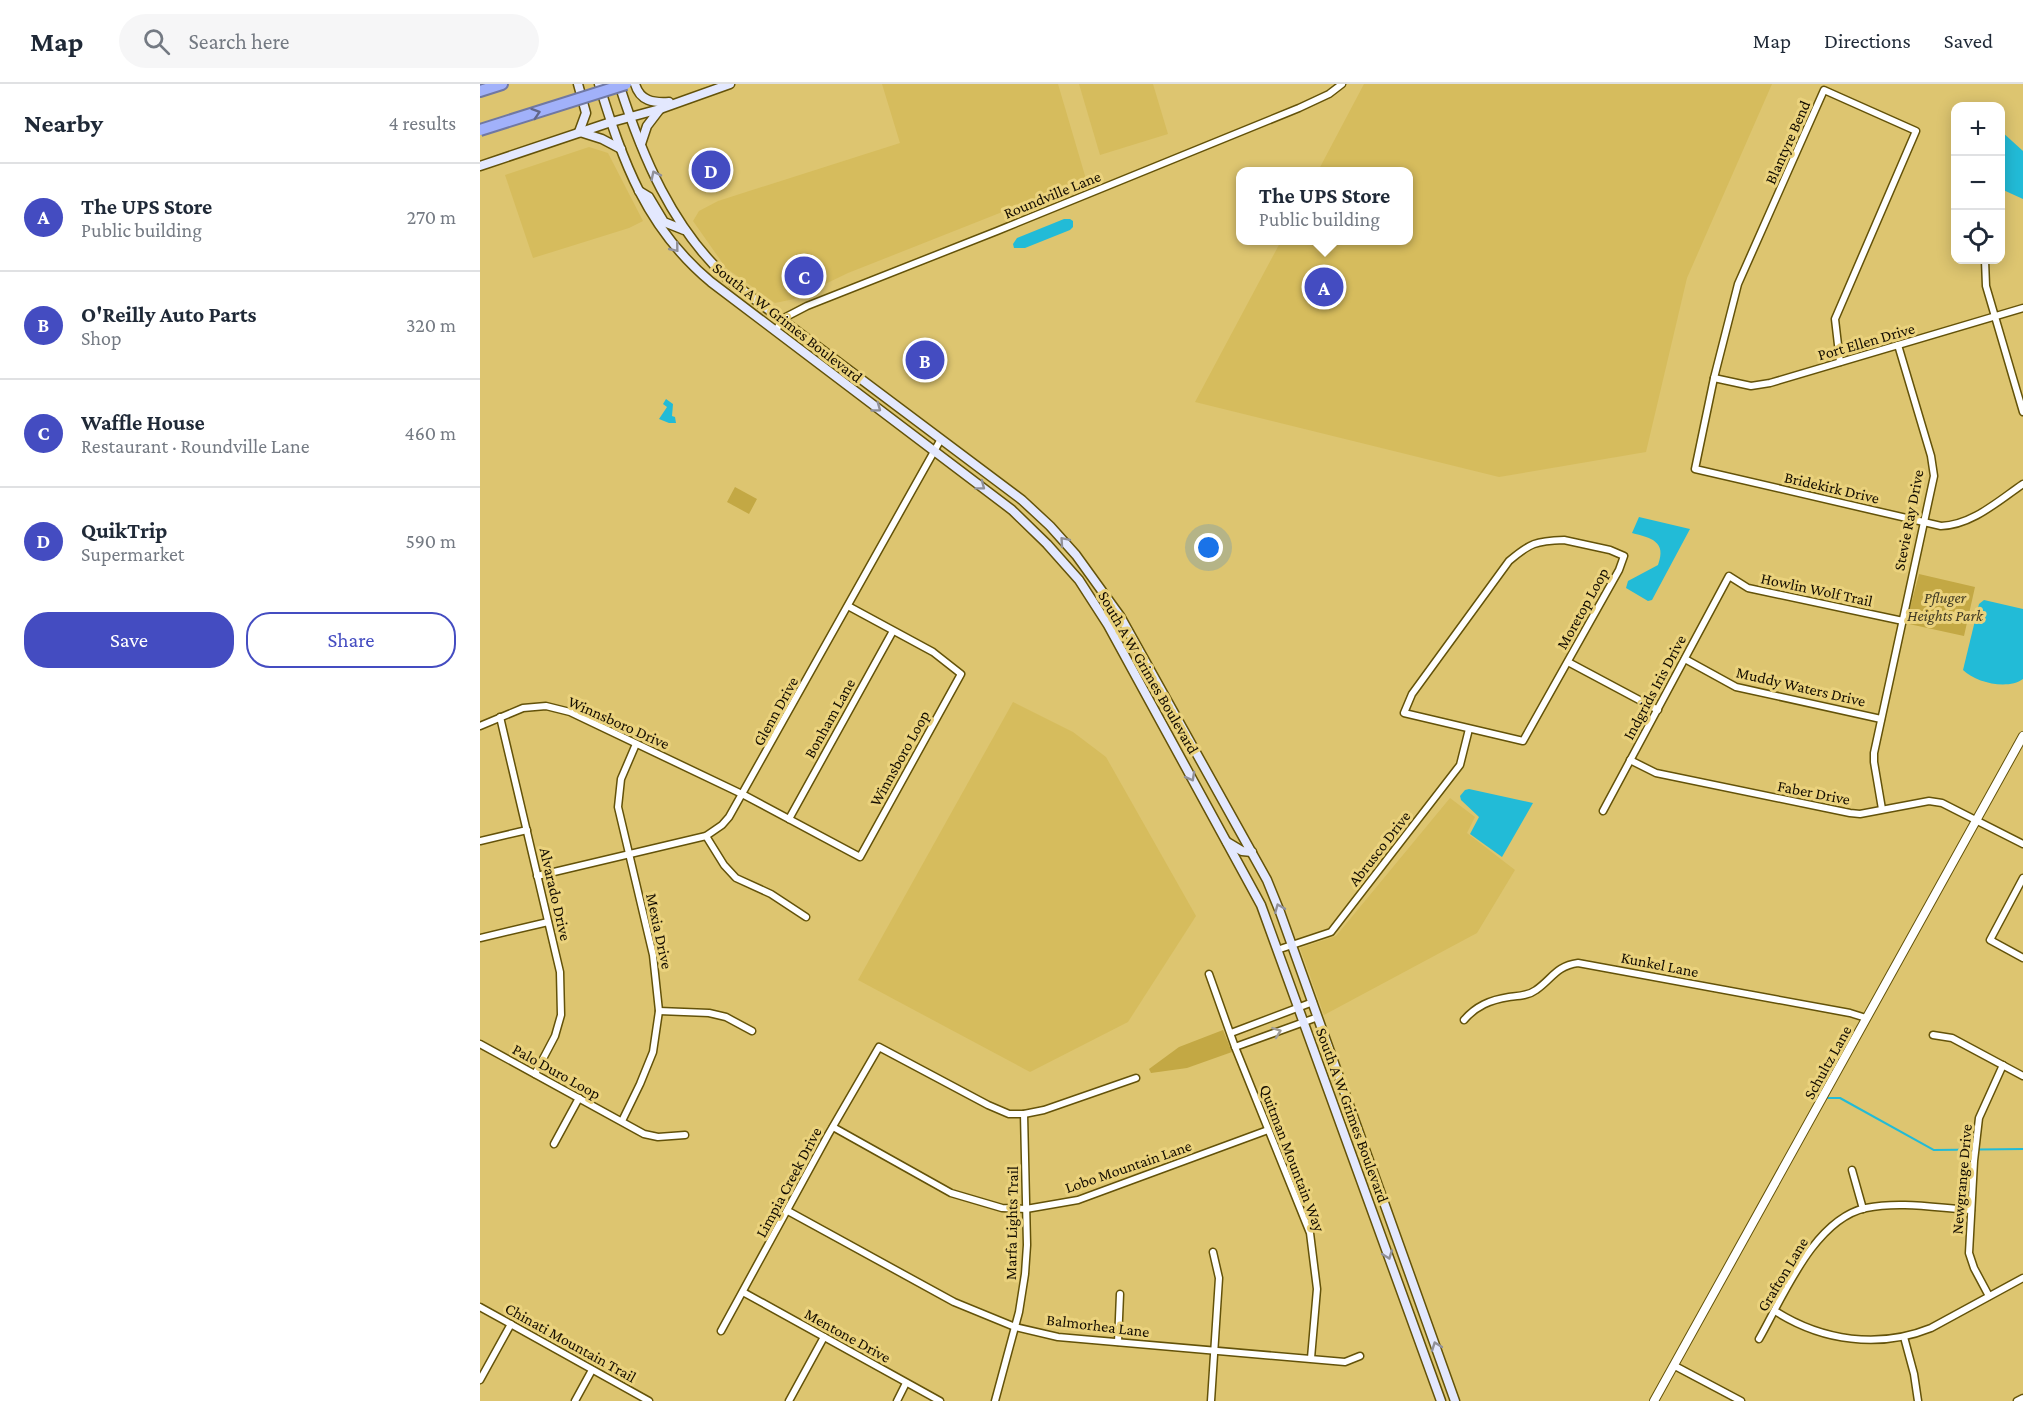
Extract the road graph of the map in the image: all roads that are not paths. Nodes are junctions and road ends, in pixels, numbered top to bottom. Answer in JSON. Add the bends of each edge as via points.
{"nodes":[{"id":1,"x":502,"y":84,"type":"edge"},
{"id":2,"x":578,"y":84,"type":"edge"},
{"id":3,"x":599,"y":84,"type":"edge"},
{"id":4,"x":619,"y":84,"type":"edge"},
{"id":5,"x":626,"y":84,"type":"edge"},
{"id":6,"x":635,"y":84,"type":"edge"},
{"id":7,"x":730,"y":84,"type":"edge"},
{"id":8,"x":1342,"y":84,"type":"edge"},
{"id":9,"x":480,"y":91,"type":"edge"},
{"id":10,"x":679,"y":102,"type":"junction"},
{"id":11,"x":660,"y":109,"type":"junction"},
{"id":12,"x":629,"y":117,"type":"junction"},
{"id":13,"x":611,"y":122,"type":"junction"},
{"id":14,"x":480,"y":130,"type":"edge"},
{"id":15,"x":579,"y":132,"type":"junction"},
{"id":16,"x":641,"y":144,"type":"junction"},
{"id":17,"x":621,"y":149,"type":"junction"},
{"id":18,"x":480,"y":166,"type":"edge"},
{"id":19,"x":639,"y":191,"type":"junction"},
{"id":20,"x":684,"y":230,"type":"junction"},
{"id":21,"x":1984,"y":264,"type":"edge"},
{"id":22,"x":2023,"y":308,"type":"edge"},
{"id":23,"x":1994,"y":317,"type":"junction"},
{"id":24,"x":782,"y":319,"type":"junction"},
{"id":25,"x":776,"y":331,"type":"junction"},
{"id":26,"x":1898,"y":345,"type":"junction"},
{"id":27,"x":1840,"y":362,"type":"junction"},
{"id":28,"x":1714,"y":378,"type":"junction"},
{"id":29,"x":2023,"y":412,"type":"edge"},
{"id":30,"x":941,"y":439,"type":"junction"},
{"id":31,"x":935,"y":451,"type":"junction"},
{"id":32,"x":1695,"y":469,"type":"joint"},
{"id":33,"x":2023,"y":484,"type":"edge"},
{"id":34,"x":1924,"y":522,"type":"junction"},
{"id":35,"x":1089,"y":572,"type":"junction"},
{"id":36,"x":1729,"y":576,"type":"joint"},
{"id":37,"x":1079,"y":580,"type":"junction"},
{"id":38,"x":848,"y":606,"type":"junction"},
{"id":39,"x":1903,"y":621,"type":"junction"},
{"id":40,"x":892,"y":631,"type":"junction"},
{"id":41,"x":1685,"y":659,"type":"junction"},
{"id":42,"x":1145,"y":662,"type":"junction"},
{"id":43,"x":1568,"y":662,"type":"junction"},
{"id":44,"x":1132,"y":669,"type":"junction"},
{"id":45,"x":1658,"y":710,"type":"junction"},
{"id":46,"x":500,"y":717,"type":"junction"},
{"id":47,"x":1881,"y":719,"type":"junction"},
{"id":48,"x":480,"y":726,"type":"edge"},
{"id":49,"x":1469,"y":729,"type":"junction"},
{"id":50,"x":2023,"y":736,"type":"edge"},
{"id":51,"x":636,"y":744,"type":"junction"},
{"id":52,"x":1630,"y":760,"type":"junction"},
{"id":53,"x":744,"y":795,"type":"junction"},
{"id":54,"x":1882,"y":809,"type":"junction"},
{"id":55,"x":1603,"y":811,"type":"dead end"},
{"id":56,"x":789,"y":819,"type":"junction"},
{"id":57,"x":1976,"y":820,"type":"junction"},
{"id":58,"x":527,"y":830,"type":"junction"},
{"id":59,"x":706,"y":836,"type":"junction"},
{"id":60,"x":1224,"y":840,"type":"junction"},
{"id":61,"x":480,"y":841,"type":"edge"},
{"id":62,"x":2023,"y":844,"type":"edge"},
{"id":63,"x":1252,"y":852,"type":"junction"},
{"id":64,"x":629,"y":854,"type":"junction"},
{"id":65,"x":537,"y":876,"type":"junction"},
{"id":66,"x":2023,"y":878,"type":"edge"},
{"id":67,"x":806,"y":917,"type":"dead end"},
{"id":68,"x":548,"y":922,"type":"junction"},
{"id":69,"x":480,"y":938,"type":"edge"},
{"id":70,"x":1292,"y":945,"type":"junction"},
{"id":71,"x":1277,"y":950,"type":"junction"},
{"id":72,"x":2023,"y":958,"type":"edge"},
{"id":73,"x":1209,"y":974,"type":"dead end"},
{"id":74,"x":1313,"y":1002,"type":"junction"},
{"id":75,"x":1298,"y":1008,"type":"junction"},
{"id":76,"x":659,"y":1011,"type":"junction"},
{"id":77,"x":1318,"y":1017,"type":"junction"},
{"id":78,"x":1866,"y":1018,"type":"junction"},
{"id":79,"x":1464,"y":1020,"type":"dead end"},
{"id":80,"x":1304,"y":1023,"type":"junction"},
{"id":81,"x":752,"y":1031,"type":"dead end"},
{"id":82,"x":1231,"y":1034,"type":"junction"},
{"id":83,"x":1934,"y":1035,"type":"dead end"},
{"id":84,"x":480,"y":1044,"type":"edge"},
{"id":85,"x":1235,"y":1047,"type":"junction"},
{"id":86,"x":2003,"y":1065,"type":"junction"},
{"id":87,"x":535,"y":1074,"type":"junction"},
{"id":88,"x":2023,"y":1076,"type":"edge"},
{"id":89,"x":1137,"y":1078,"type":"dead end"},
{"id":90,"x":579,"y":1098,"type":"junction"},
{"id":91,"x":1024,"y":1114,"type":"junction"},
{"id":92,"x":1355,"y":1120,"type":"junction"},
{"id":93,"x":622,"y":1121,"type":"junction"},
{"id":94,"x":1341,"y":1125,"type":"junction"},
{"id":95,"x":833,"y":1127,"type":"junction"},
{"id":96,"x":1268,"y":1130,"type":"junction"},
{"id":97,"x":685,"y":1135,"type":"dead end"},
{"id":98,"x":554,"y":1144,"type":"dead end"},
{"id":99,"x":1852,"y":1170,"type":"dead end"},
{"id":100,"x":1026,"y":1209,"type":"junction"},
{"id":101,"x":1863,"y":1209,"type":"junction"},
{"id":102,"x":1971,"y":1210,"type":"junction"},
{"id":103,"x":788,"y":1211,"type":"junction"},
{"id":104,"x":1395,"y":1231,"type":"junction"},
{"id":105,"x":1381,"y":1236,"type":"junction"},
{"id":106,"x":1213,"y":1252,"type":"dead end"},
{"id":107,"x":2023,"y":1278,"type":"edge"},
{"id":108,"x":743,"y":1292,"type":"junction"},
{"id":109,"x":1120,"y":1294,"type":"dead end"},
{"id":110,"x":1989,"y":1296,"type":"junction"},
{"id":111,"x":480,"y":1307,"type":"edge"},
{"id":112,"x":1775,"y":1311,"type":"junction"},
{"id":113,"x":1426,"y":1319,"type":"junction"},
{"id":114,"x":511,"y":1324,"type":"junction"},
{"id":115,"x":1413,"y":1324,"type":"junction"},
{"id":116,"x":1015,"y":1326,"type":"junction"},
{"id":117,"x":721,"y":1331,"type":"dead end"},
{"id":118,"x":824,"y":1337,"type":"junction"},
{"id":119,"x":1904,"y":1337,"type":"junction"},
{"id":120,"x":1759,"y":1339,"type":"dead end"},
{"id":121,"x":1118,"y":1342,"type":"junction"},
{"id":122,"x":1215,"y":1351,"type":"junction"},
{"id":123,"x":1360,"y":1356,"type":"dead end"},
{"id":124,"x":1311,"y":1358,"type":"junction"},
{"id":125,"x":1675,"y":1366,"type":"junction"},
{"id":126,"x":592,"y":1370,"type":"junction"},
{"id":127,"x":480,"y":1380,"type":"edge"},
{"id":128,"x":906,"y":1383,"type":"junction"},
{"id":129,"x":2023,"y":1398,"type":"edge"},
{"id":130,"x":575,"y":1401,"type":"edge"},
{"id":131,"x":649,"y":1401,"type":"edge"},
{"id":132,"x":789,"y":1401,"type":"edge"},
{"id":133,"x":897,"y":1401,"type":"edge"},
{"id":134,"x":940,"y":1401,"type":"edge"},
{"id":135,"x":995,"y":1401,"type":"edge"},
{"id":136,"x":1210,"y":1401,"type":"edge"},
{"id":137,"x":1441,"y":1401,"type":"edge"},
{"id":138,"x":1455,"y":1401,"type":"edge"},
{"id":139,"x":1654,"y":1401,"type":"edge"},
{"id":140,"x":1741,"y":1401,"type":"edge"},
{"id":141,"x":1918,"y":1401,"type":"edge"},
{"id":142,"x":2017,"y":1401,"type":"edge"}],
"edges":[{"from":1,"to":9,"type":"highway"},
{"from":2,"to":15,"type":"main road","via":[[586,113]]},
{"from":3,"to":13,"type":"main road","name":"South A W Grimes Boulevard"},
{"from":4,"to":12,"type":"main road","name":"South A W Grimes Boulevard"},
{"from":14,"to":5,"type":"highway","one_way":true,"bridge":true},
{"from":6,"to":10,"type":"main road","via":[[637,93],[653,103]]},
{"from":7,"to":10,"type":"main road"},
{"from":8,"to":24,"type":"street","name":"Roundville Lane","via":[[1299,108]]},
{"from":10,"to":11,"type":"main road"},
{"from":11,"to":12,"type":"main road"},
{"from":11,"to":16,"type":"main road","via":[[647,126]]},
{"from":12,"to":13,"type":"main road"},
{"from":12,"to":16,"type":"main road","name":"South A W Grimes Boulevard"},
{"from":13,"to":15,"type":"main road"},
{"from":13,"to":17,"type":"main road","name":"South A W Grimes Boulevard"},
{"from":15,"to":17,"type":"main road"},
{"from":15,"to":18,"type":"main road"},
{"from":20,"to":16,"type":"main road","name":"South A W Grimes Boulevard","one_way":true},
{"from":17,"to":19,"type":"main road","name":"South A W Grimes Boulevard"},
{"from":19,"to":20,"type":"main road","via":[[649,197],[664,222]]},
{"from":19,"to":25,"type":"main road","name":"South A W Grimes Boulevard","one_way":true,"via":[[657,224],[683,258]]},
{"from":20,"to":24,"type":"main road","name":"South A W Grimes Boulevard","via":[[729,280]]},
{"from":21,"to":23,"type":"street"},
{"from":22,"to":23,"type":"street","name":"Port Ellen Drive"},
{"from":23,"to":26,"type":"street","name":"Port Ellen Drive"},
{"from":23,"to":29,"type":"street"},
{"from":24,"to":25,"type":"street"},
{"from":24,"to":30,"type":"main road","name":"South A W Grimes Boulevard"},
{"from":25,"to":31,"type":"main road","name":"South A W Grimes Boulevard","one_way":true},
{"from":26,"to":27,"type":"street","name":"Port Ellen Drive"},
{"from":26,"to":34,"type":"street","name":"Stevie Ray Drive","via":[[1933,467]]},
{"from":27,"to":28,"type":"street","name":"Port Ellen Drive","via":[[1751,386]]},
{"from":27,"to":28,"type":"street","name":"Blantyre Bend","via":[[1835,319],[1916,131],[1824,90],[1738,284]]},
{"from":28,"to":32,"type":"street","name":"Blantyre Bend"},
{"from":30,"to":31,"type":"street","name":"Glenn Drive"},
{"from":35,"to":30,"type":"main road","name":"South A W Grimes Boulevard","one_way":true,"via":[[1050,525]]},
{"from":31,"to":37,"type":"main road","name":"South A W Grimes Boulevard","one_way":true,"via":[[1012,510]]},
{"from":31,"to":38,"type":"street","name":"Glenn Drive"},
{"from":32,"to":34,"type":"street","name":"Bridekirk Drive"},
{"from":33,"to":34,"type":"street","name":"Bridekirk Drive","via":[[1960,523],[1941,526]]},
{"from":34,"to":39,"type":"street","name":"Stevie Ray Drive"},
{"from":35,"to":37,"type":"main road"},
{"from":35,"to":42,"type":"main road","name":"South A W Grimes Boulevard","via":[[1120,616]]},
{"from":36,"to":39,"type":"street","name":"Howlin Wolf Trail","via":[[1748,588]]},
{"from":36,"to":41,"type":"street","name":"Indgrids Iris Drive"},
{"from":37,"to":44,"type":"main road","name":"South A W Grimes Boulevard"},
{"from":38,"to":40,"type":"street","name":"Winnsboro Loop"},
{"from":38,"to":53,"type":"street","name":"Glenn Drive"},
{"from":39,"to":47,"type":"street","name":"Stevie Ray Drive"},
{"from":40,"to":56,"type":"street","name":"Bonham Lane"},
{"from":40,"to":56,"type":"street","name":"Winnsboro Loop","via":[[933,652],[961,674],[860,857]]},
{"from":41,"to":45,"type":"street","name":"Indgrids Iris Drive"},
{"from":41,"to":47,"type":"street","name":"Muddy Waters Drive","via":[[1736,687]]},
{"from":42,"to":44,"type":"main road"},
{"from":42,"to":63,"type":"main road","name":"South A W Grimes Boulevard"},
{"from":43,"to":45,"type":"street"},
{"from":43,"to":49,"type":"street","name":"Moretop Loop","via":[[1523,741]]},
{"from":43,"to":49,"type":"street","name":"Moretop Loop","via":[[1624,556],[1564,540],[1539,541],[1509,561],[1412,694],[1404,713]]},
{"from":44,"to":60,"type":"main road","name":"South A W Grimes Boulevard","one_way":true},
{"from":45,"to":52,"type":"street","name":"Indgrids Iris Drive"},
{"from":46,"to":48,"type":"street","name":"Winnsboro Drive"},
{"from":46,"to":51,"type":"street","name":"Winnsboro Drive","via":[[523,708],[546,706],[570,712]]},
{"from":46,"to":58,"type":"street","name":"Alvarado Drive"},
{"from":47,"to":54,"type":"street","name":"Stevie Ray Drive","via":[[1874,762]]},
{"from":49,"to":70,"type":"street","name":"Abrusco Drive","via":[[1460,765],[1331,932]]},
{"from":50,"to":57,"type":"street","name":"Schultz Lane"},
{"from":51,"to":53,"type":"street","name":"Winnsboro Drive"},
{"from":51,"to":64,"type":"street","name":"Mexia Drive","via":[[618,793]]},
{"from":52,"to":54,"type":"street","name":"Faber Drive","via":[[1656,773],[1850,813]]},
{"from":52,"to":55,"type":"street","name":"Indgrids Iris Drive"},
{"from":53,"to":56,"type":"street","name":"Winnsboro Loop"},
{"from":53,"to":59,"type":"street","name":"Glenn Drive","via":[[723,825]]},
{"from":54,"to":57,"type":"street","name":"Faber Drive","via":[[1929,801],[1947,805]]},
{"from":57,"to":62,"type":"street","name":"Faber Drive"},
{"from":57,"to":78,"type":"street","name":"Schultz Lane"},
{"from":58,"to":61,"type":"street"},
{"from":58,"to":65,"type":"street","name":"Alvarado Drive"},
{"from":59,"to":64,"type":"street","name":"Glenn Drive"},
{"from":59,"to":67,"type":"street","via":[[736,878],[771,894]]},
{"from":60,"to":63,"type":"main road","via":[[1236,849]]},
{"from":60,"to":71,"type":"main road","name":"South A W Grimes Boulevard","via":[[1261,905]]},
{"from":70,"to":63,"type":"main road","name":"South A W Grimes Boulevard","one_way":true},
{"from":64,"to":65,"type":"street","name":"Glenn Drive"},
{"from":64,"to":76,"type":"street","name":"Mexia Drive","via":[[654,955]]},
{"from":65,"to":68,"type":"street","name":"Alvarado Drive"},
{"from":66,"to":72,"type":"street","via":[[1990,940]]},
{"from":68,"to":69,"type":"street"},
{"from":68,"to":87,"type":"street","name":"Alvarado Drive","via":[[560,972],[561,1015]]},
{"from":70,"to":71,"type":"street","name":"Abrusco Drive"},
{"from":70,"to":74,"type":"main road","name":"South A W Grimes Boulevard"},
{"from":71,"to":75,"type":"main road","name":"South A W Grimes Boulevard"},
{"from":73,"to":82,"type":"street","name":"Quitman Mountain Way"},
{"from":74,"to":75,"type":"street"},
{"from":74,"to":77,"type":"main road","name":"South A W Grimes Boulevard"},
{"from":75,"to":80,"type":"main road","name":"South A W Grimes Boulevard"},
{"from":75,"to":82,"type":"street"},
{"from":76,"to":81,"type":"street","via":[[709,1013]]},
{"from":76,"to":93,"type":"street","name":"Mexia Drive","via":[[653,1052]]},
{"from":77,"to":80,"type":"street"},
{"from":77,"to":92,"type":"main road","name":"South A W Grimes Boulevard"},
{"from":78,"to":79,"type":"street","name":"Kunkel Lane","via":[[1578,963],[1566,964],[1535,991],[1486,1002]]},
{"from":78,"to":125,"type":"street","name":"Schultz Lane"},
{"from":85,"to":80,"type":"street","one_way":true},
{"from":80,"to":94,"type":"main road","name":"South A W Grimes Boulevard"},
{"from":82,"to":85,"type":"street","name":"Quitman Mountain Way"},
{"from":83,"to":86,"type":"street","via":[[1952,1038]]},
{"from":84,"to":87,"type":"street","name":"Palo Duro Loop"},
{"from":85,"to":96,"type":"street","name":"Quitman Mountain Way"},
{"from":86,"to":88,"type":"street"},
{"from":86,"to":102,"type":"street","name":"Newgrange Drive","via":[[1983,1106],[1976,1135]]},
{"from":87,"to":90,"type":"street","name":"Palo Duro Loop"},
{"from":89,"to":91,"type":"street"},
{"from":90,"to":93,"type":"street","name":"Palo Duro Loop"},
{"from":90,"to":98,"type":"street"},
{"from":91,"to":95,"type":"street","name":"Limpia Creek Drive","via":[[1009,1114],[988,1105],[879,1047]]},
{"from":91,"to":100,"type":"street","name":"Marfa Lights Trail"},
{"from":92,"to":94,"type":"main road"},
{"from":92,"to":104,"type":"main road","name":"South A W Grimes Boulevard"},
{"from":93,"to":97,"type":"street","name":"Palo Duro Loop","via":[[644,1134]]},
{"from":94,"to":105,"type":"main road","name":"South A W Grimes Boulevard"},
{"from":95,"to":100,"type":"street","name":"Lobo Mountain Lane","via":[[951,1193],[1002,1208]]},
{"from":95,"to":103,"type":"street","name":"Limpia Creek Drive"},
{"from":96,"to":100,"type":"street","name":"Lobo Mountain Lane","via":[[1078,1200]]},
{"from":96,"to":124,"type":"street","name":"Quitman Mountain Way","via":[[1310,1233],[1317,1289]]},
{"from":99,"to":101,"type":"street"},
{"from":100,"to":116,"type":"street","name":"Marfa Lights Trail","via":[[1025,1274]]},
{"from":101,"to":102,"type":"street","name":"Grafton Lane","via":[[1900,1206]]},
{"from":101,"to":112,"type":"street","name":"Grafton Lane","via":[[1839,1221],[1814,1244]]},
{"from":102,"to":110,"type":"street","name":"Newgrange Drive","via":[[1970,1253]]},
{"from":103,"to":108,"type":"street","name":"Limpia Creek Drive"},
{"from":103,"to":116,"type":"street","name":"Balmorhea Lane","via":[[954,1302]]},
{"from":104,"to":105,"type":"main road"},
{"from":104,"to":113,"type":"main road","name":"South A W Grimes Boulevard"},
{"from":105,"to":115,"type":"main road","name":"South A W Grimes Boulevard","one_way":true},
{"from":106,"to":122,"type":"street","via":[[1220,1278]]},
{"from":107,"to":110,"type":"street"},
{"from":108,"to":117,"type":"street","name":"Limpia Creek Drive"},
{"from":108,"to":118,"type":"street","name":"Mentone Drive"},
{"from":109,"to":121,"type":"street"},
{"from":110,"to":119,"type":"street","via":[[1946,1321]]},
{"from":111,"to":114,"type":"street","name":"Chinati Mountain Trail"},
{"from":112,"to":119,"type":"street","via":[[1831,1336],[1865,1340]]},
{"from":112,"to":120,"type":"street","name":"Grafton Lane"},
{"from":113,"to":115,"type":"main road"},
{"from":138,"to":113,"type":"main road","name":"South A W Grimes Boulevard","one_way":true},
{"from":114,"to":126,"type":"street","name":"Chinati Mountain Trail"},
{"from":114,"to":127,"type":"street"},
{"from":115,"to":137,"type":"main road","name":"South A W Grimes Boulevard"},
{"from":116,"to":121,"type":"street","name":"Balmorhea Lane","via":[[1058,1336]]},
{"from":116,"to":135,"type":"street","name":"Marfa Lights Trail"},
{"from":118,"to":128,"type":"street","name":"Mentone Drive"},
{"from":118,"to":132,"type":"street"},
{"from":119,"to":141,"type":"street"},
{"from":121,"to":122,"type":"street","name":"Balmorhea Lane"},
{"from":122,"to":124,"type":"street","name":"Balmorhea Lane"},
{"from":122,"to":136,"type":"street"},
{"from":123,"to":124,"type":"street","name":"Balmorhea Lane","via":[[1345,1362]]},
{"from":125,"to":139,"type":"street","name":"Schultz Lane"},
{"from":125,"to":140,"type":"street"},
{"from":126,"to":130,"type":"street"},
{"from":126,"to":131,"type":"street","name":"Chinati Mountain Trail"},
{"from":128,"to":133,"type":"street"},
{"from":128,"to":134,"type":"street","name":"Mentone Drive"},
{"from":129,"to":142,"type":"street"}]}
